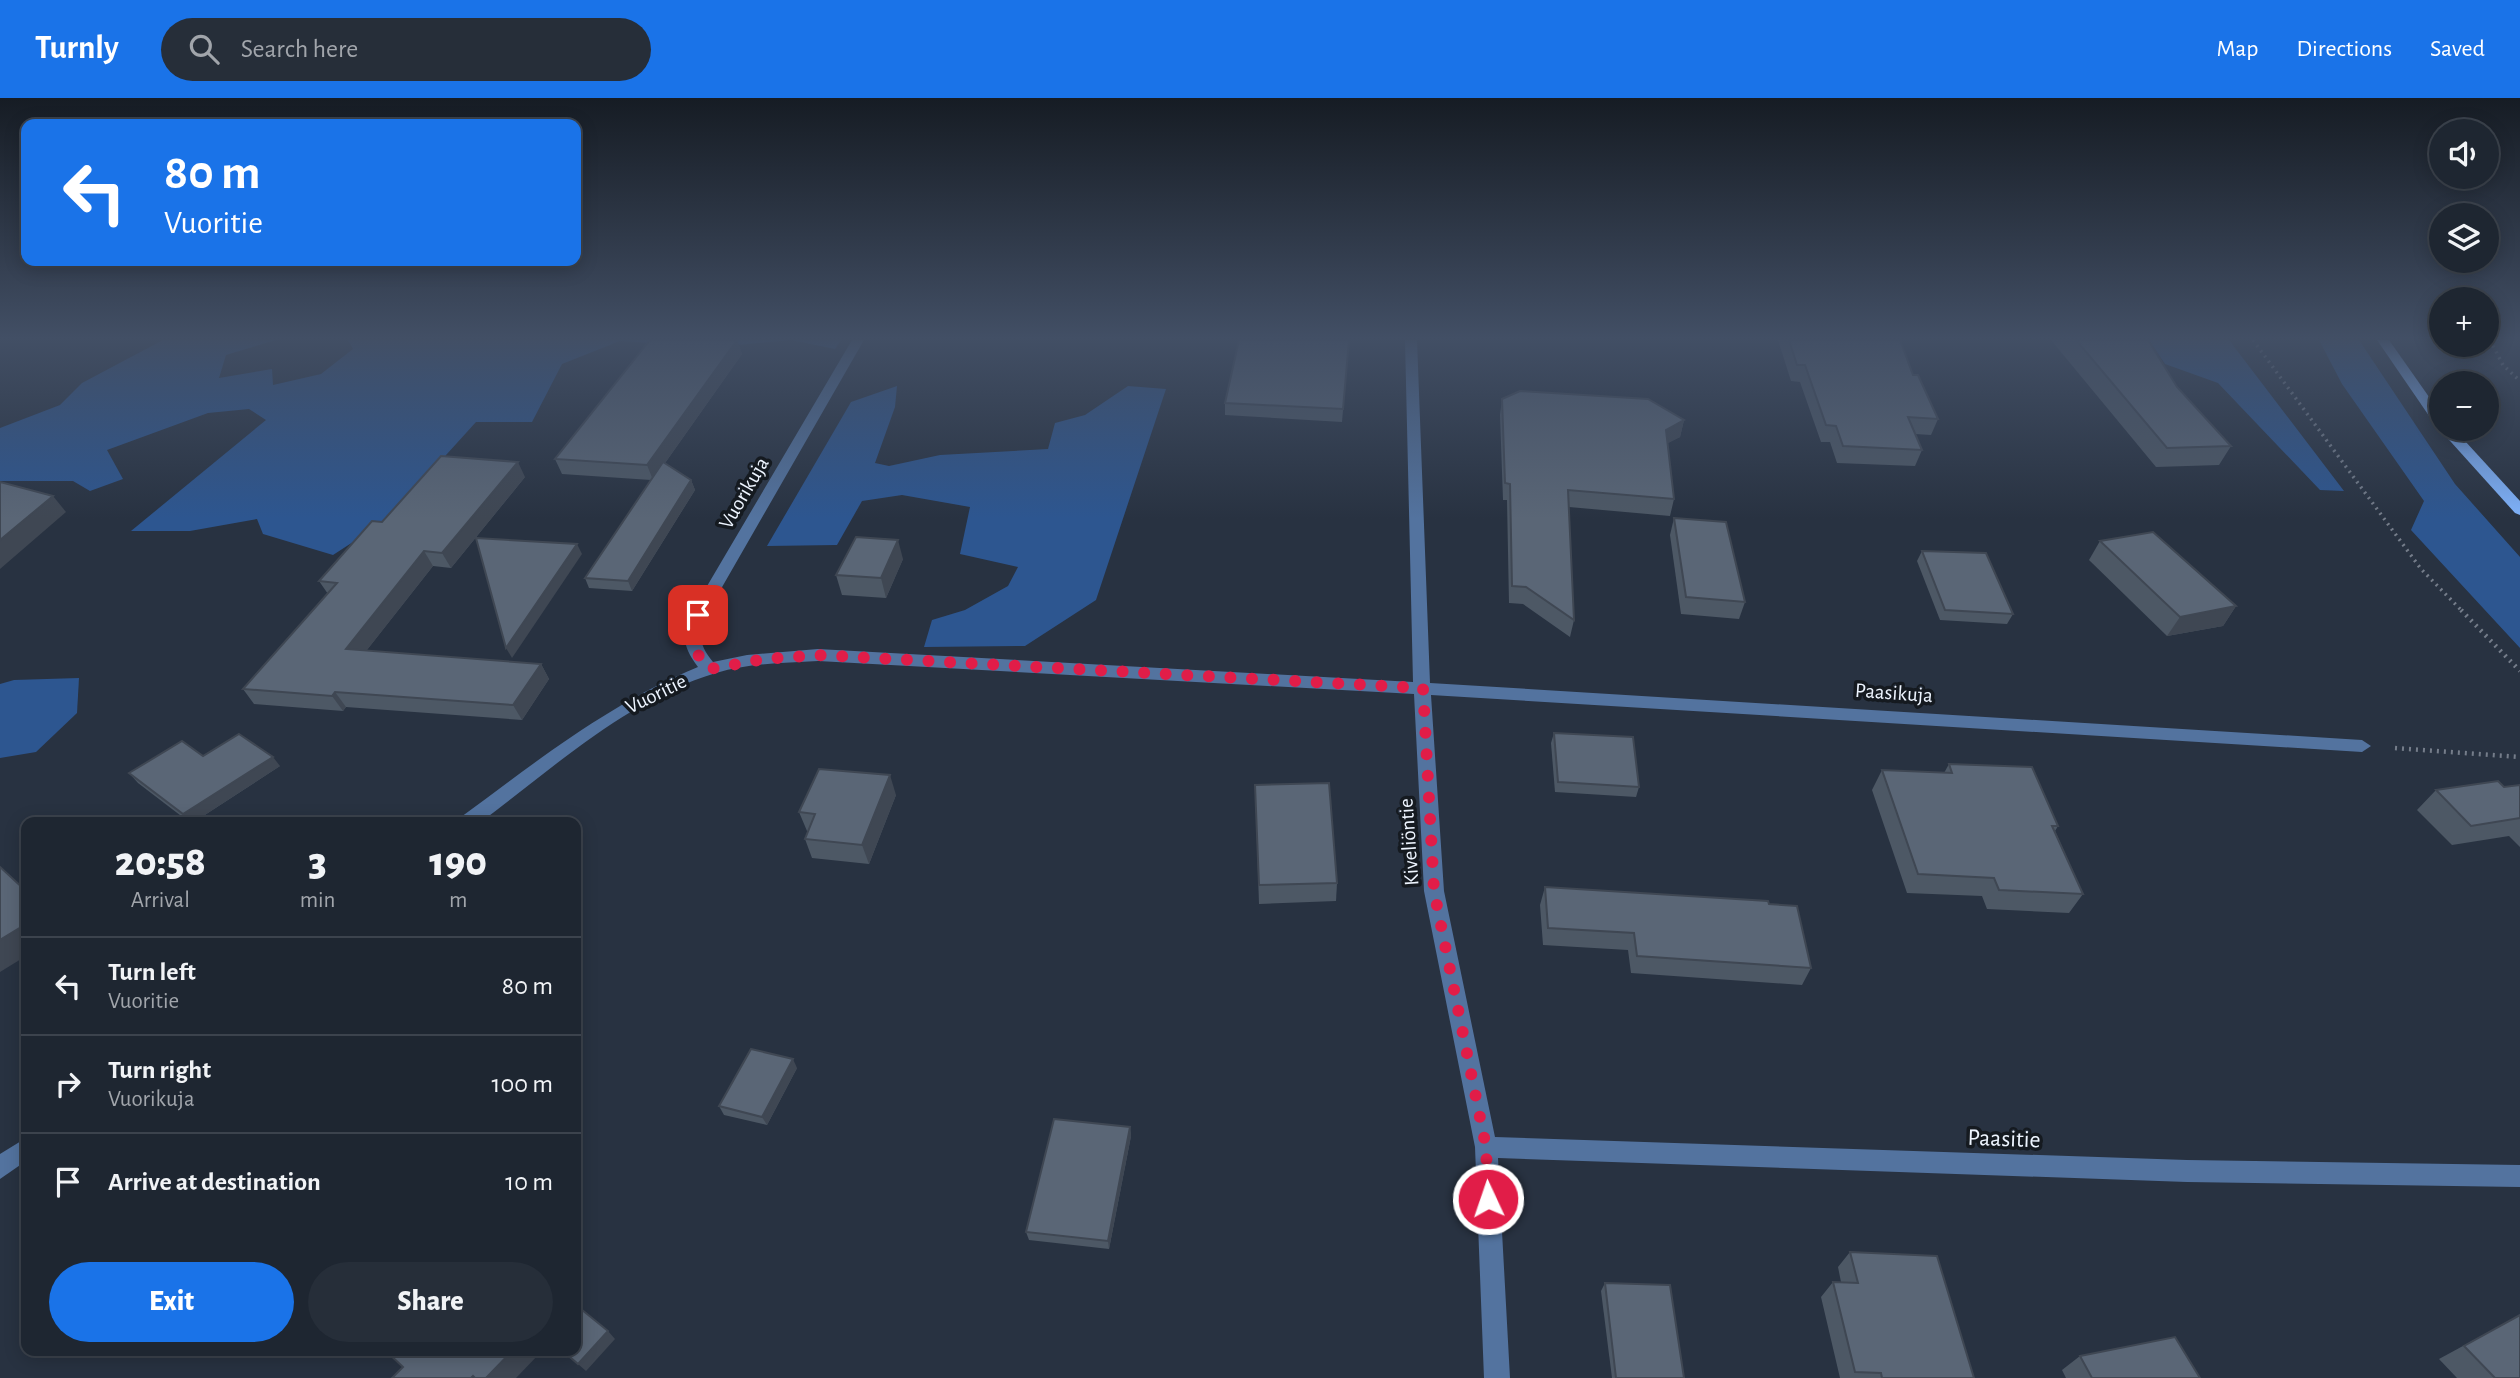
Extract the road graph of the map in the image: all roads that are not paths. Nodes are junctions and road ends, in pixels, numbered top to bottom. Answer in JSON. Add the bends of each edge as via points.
{"nodes":[{"id":1,"x":823,"y":400,"type":"edge"},
{"id":2,"x":1413,"y":400,"type":"edge"},
{"id":3,"x":2458,"y":441,"type":"edge"},
{"id":4,"x":2520,"y":510,"type":"edge"},
{"id":5,"x":709,"y":669,"type":"junction"},
{"id":6,"x":1423,"y":688,"type":"junction"},
{"id":7,"x":2361,"y":746,"type":"road end"},
{"id":8,"x":475,"y":817,"type":"edge"},
{"id":9,"x":1486,"y":1147,"type":"junction"},
{"id":10,"x":21,"y":1153,"type":"edge"},
{"id":11,"x":0,"y":1168,"type":"edge"},
{"id":12,"x":2520,"y":1176,"type":"edge"},
{"id":13,"x":1497,"y":1378,"type":"edge"}],
"edges":[{"from":1,"to":5,"type":"street","name":"Vuorikuja","via":[[698,615],[691,645]]},
{"from":2,"to":6,"type":"street","name":"Kiveliöntie"},
{"from":3,"to":4,"type":"main road"},
{"from":5,"to":6,"type":"street","name":"Vuoritie","via":[[818,655]]},
{"from":5,"to":8,"type":"street","name":"Vuoritie","via":[[611,717]]},
{"from":6,"to":7,"type":"street","name":"Paasikuja"},
{"from":6,"to":9,"type":"street","name":"Kiveliöntie","via":[[1434,891]]},
{"from":9,"to":12,"type":"street","name":"Paasitie","via":[[2173,1171]]},
{"from":9,"to":13,"type":"street","name":"Kiveliöntie"},
{"from":10,"to":11,"type":"street"}]}
